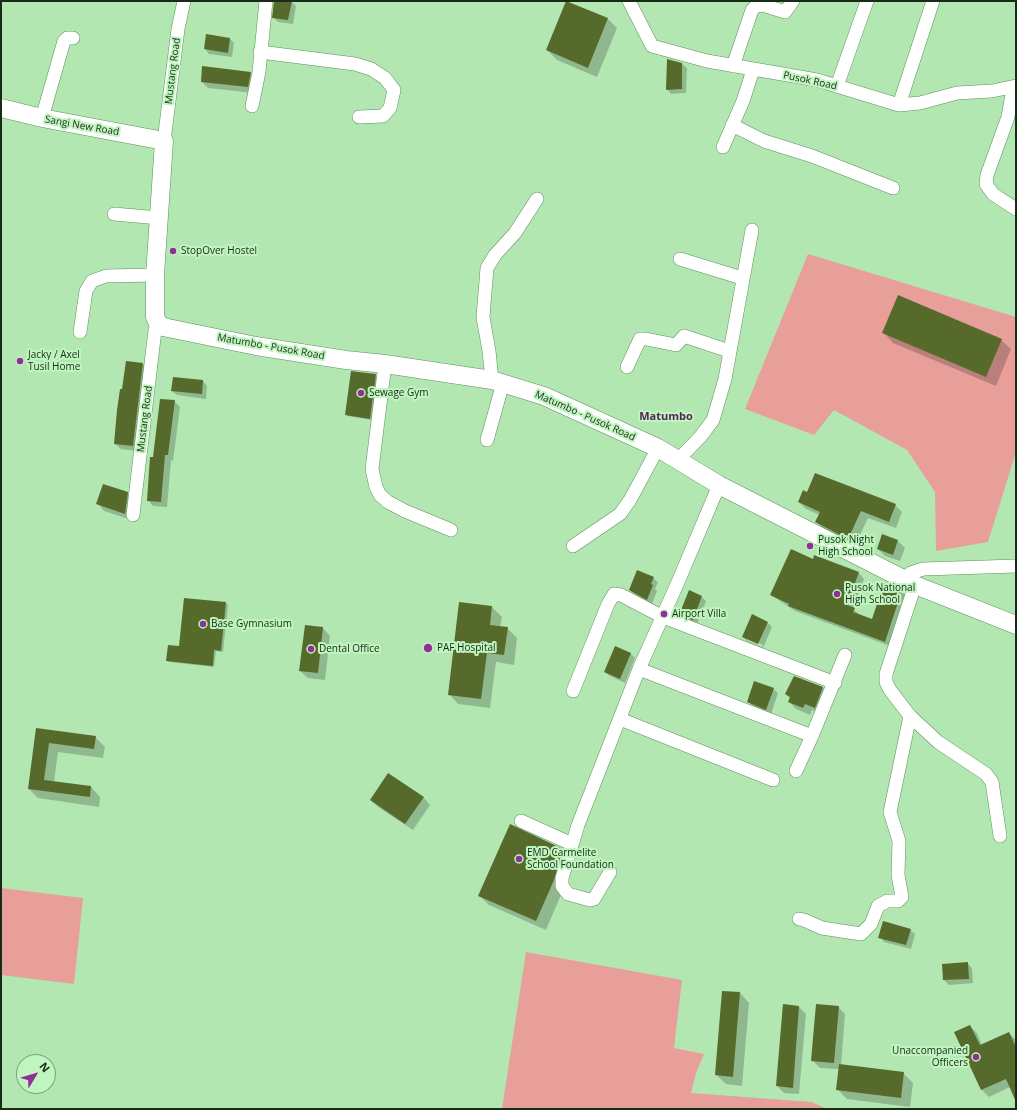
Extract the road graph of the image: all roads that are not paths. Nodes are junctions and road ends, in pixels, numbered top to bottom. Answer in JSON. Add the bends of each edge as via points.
{"nodes":[{"id":1,"x":184,"y":1,"type":"edge"},
{"id":2,"x":266,"y":1,"type":"edge"},
{"id":3,"x":629,"y":1,"type":"edge"},
{"id":4,"x":793,"y":1,"type":"edge"},
{"id":5,"x":867,"y":1,"type":"edge"},
{"id":6,"x":933,"y":1,"type":"edge"},
{"id":7,"x":73,"y":38,"type":"dead end"},
{"id":8,"x":260,"y":52,"type":"junction"},
{"id":9,"x":734,"y":66,"type":"junction"},
{"id":10,"x":753,"y":70,"type":"junction"},
{"id":11,"x":837,"y":86,"type":"junction"},
{"id":12,"x":1014,"y":87,"type":"edge"},
{"id":13,"x":899,"y":105,"type":"junction"},
{"id":14,"x":252,"y":106,"type":"dead end"},
{"id":15,"x":1,"y":108,"type":"edge"},
{"id":16,"x":359,"y":117,"type":"dead end"},
{"id":17,"x":42,"y":118,"type":"junction"},
{"id":18,"x":732,"y":125,"type":"junction"},
{"id":19,"x":164,"y":141,"type":"junction"},
{"id":20,"x":723,"y":147,"type":"dead end"},
{"id":21,"x":893,"y":188,"type":"dead end"},
{"id":22,"x":536,"y":199,"type":"dead end"},
{"id":23,"x":1002,"y":199,"type":"junction"},
{"id":24,"x":1016,"y":200,"type":"edge"},
{"id":25,"x":1016,"y":209,"type":"edge"},
{"id":26,"x":114,"y":214,"type":"dead end"},
{"id":27,"x":159,"y":218,"type":"junction"},
{"id":28,"x":752,"y":230,"type":"dead end"},
{"id":29,"x":680,"y":259,"type":"dead end"},
{"id":30,"x":155,"y":275,"type":"junction"},
{"id":31,"x":742,"y":278,"type":"junction"},
{"id":32,"x":158,"y":323,"type":"junction"},
{"id":33,"x":80,"y":332,"type":"dead end"},
{"id":34,"x":729,"y":351,"type":"junction"},
{"id":35,"x":385,"y":364,"type":"junction"},
{"id":36,"x":628,"y":367,"type":"dead end"},
{"id":37,"x":498,"y":381,"type":"junction"},
{"id":38,"x":487,"y":440,"type":"dead end"},
{"id":39,"x":658,"y":448,"type":"junction"},
{"id":40,"x":678,"y":460,"type":"junction"},
{"id":41,"x":719,"y":485,"type":"junction"},
{"id":42,"x":133,"y":515,"type":"dead end"},
{"id":43,"x":452,"y":530,"type":"dead end"},
{"id":44,"x":573,"y":546,"type":"dead end"},
{"id":45,"x":1016,"y":566,"type":"edge"},
{"id":46,"x":909,"y":582,"type":"junction"},
{"id":47,"x":663,"y":617,"type":"junction"},
{"id":48,"x":1016,"y":625,"type":"edge"},
{"id":49,"x":846,"y":655,"type":"dead end"},
{"id":50,"x":640,"y":669,"type":"junction"},
{"id":51,"x":835,"y":683,"type":"junction"},
{"id":52,"x":573,"y":691,"type":"dead end"},
{"id":53,"x":910,"y":716,"type":"junction"},
{"id":54,"x":620,"y":719,"type":"junction"},
{"id":55,"x":812,"y":736,"type":"junction"},
{"id":56,"x":796,"y":771,"type":"dead end"},
{"id":57,"x":773,"y":780,"type":"dead end"},
{"id":58,"x":521,"y":821,"type":"dead end"},
{"id":59,"x":1000,"y":836,"type":"dead end"},
{"id":60,"x":572,"y":844,"type":"junction"},
{"id":61,"x":610,"y":872,"type":"dead end"},
{"id":62,"x":799,"y":919,"type":"dead end"}],
"edges":[{"from":1,"to":19,"type":"street","name":"Mustang Road"},
{"from":2,"to":8,"type":"street"},
{"from":3,"to":9,"type":"street","name":"Pusok Road","via":[[652,46],[667,52]]},
{"from":4,"to":9,"type":"street","via":[[785,12],[763,5],[752,10]]},
{"from":5,"to":11,"type":"street"},
{"from":6,"to":13,"type":"street"},
{"from":7,"to":17,"type":"street","via":[[67,38],[63,43]]},
{"from":8,"to":14,"type":"street"},
{"from":8,"to":16,"type":"street","via":[[355,64],[372,69],[385,78],[394,90],[390,108],[383,116]]},
{"from":9,"to":10,"type":"street","name":"Pusok Road"},
{"from":10,"to":11,"type":"street","name":"Pusok Road","via":[[817,80]]},
{"from":10,"to":18,"type":"street"},
{"from":11,"to":13,"type":"street","name":"Pusok Road"},
{"from":12,"to":13,"type":"street","name":"Pusok Road","via":[[957,93],[920,103]]},
{"from":12,"to":23,"type":"street","via":[[1008,117],[986,184],[993,194]]},
{"from":15,"to":17,"type":"street","name":"Sangi New Road"},
{"from":17,"to":19,"type":"street","name":"Sangi New Road"},
{"from":18,"to":20,"type":"street"},
{"from":18,"to":21,"type":"street","via":[[764,141],[812,156]]},
{"from":19,"to":27,"type":"street"},
{"from":22,"to":37,"type":"street","via":[[515,233],[487,268],[483,317]]},
{"from":23,"to":24,"type":"street"},
{"from":23,"to":25,"type":"street"},
{"from":26,"to":27,"type":"street"},
{"from":27,"to":30,"type":"street"},
{"from":28,"to":31,"type":"street"},
{"from":29,"to":31,"type":"street"},
{"from":30,"to":32,"type":"street","via":[[155,317]]},
{"from":30,"to":33,"type":"street","via":[[106,276],[92,281],[86,291]]},
{"from":31,"to":34,"type":"street"},
{"from":32,"to":35,"type":"street","name":"Matumbo - Pusok Road","via":[[163,327],[256,346]]},
{"from":32,"to":42,"type":"street","name":"Mustang Road","via":[[155,330]]},
{"from":34,"to":36,"type":"street","via":[[684,336],[676,345],[646,338],[640,340]]},
{"from":34,"to":40,"type":"street","via":[[725,379],[713,420]]},
{"from":35,"to":37,"type":"street","name":"Matumbo - Pusok Road"},
{"from":35,"to":43,"type":"street","via":[[372,468],[376,487],[388,502]]},
{"from":37,"to":38,"type":"street"},
{"from":37,"to":39,"type":"street","name":"Matumbo - Pusok Road","via":[[544,396]]},
{"from":39,"to":40,"type":"street","name":"Matumbo - Pusok Road"},
{"from":39,"to":44,"type":"street","via":[[620,514]]},
{"from":40,"to":41,"type":"street","name":"Matumbo - Pusok Road"},
{"from":41,"to":46,"type":"street","name":"Matumbo - Pusok Road"},
{"from":41,"to":47,"type":"street"},
{"from":45,"to":46,"type":"street","via":[[923,569],[911,573]]},
{"from":46,"to":48,"type":"street","name":"Matumbo - Pusok Road"},
{"from":46,"to":53,"type":"street","via":[[886,682]]},
{"from":47,"to":50,"type":"street"},
{"from":47,"to":51,"type":"street"},
{"from":47,"to":52,"type":"street","via":[[621,594],[614,594]]},
{"from":49,"to":51,"type":"street"},
{"from":50,"to":54,"type":"street"},
{"from":50,"to":55,"type":"street"},
{"from":51,"to":55,"type":"street"},
{"from":53,"to":59,"type":"street","via":[[938,742],[986,774],[992,782]]},
{"from":53,"to":62,"type":"street","via":[[890,812],[899,842],[898,875],[902,897],[898,901],[887,901],[878,906],[871,924],[861,934],[822,928]]},
{"from":54,"to":57,"type":"street"},
{"from":54,"to":60,"type":"street"},
{"from":55,"to":56,"type":"street"},
{"from":58,"to":60,"type":"street"},
{"from":60,"to":61,"type":"street","via":[[562,878],[562,886],[568,894],[585,900],[594,899]]}]}
